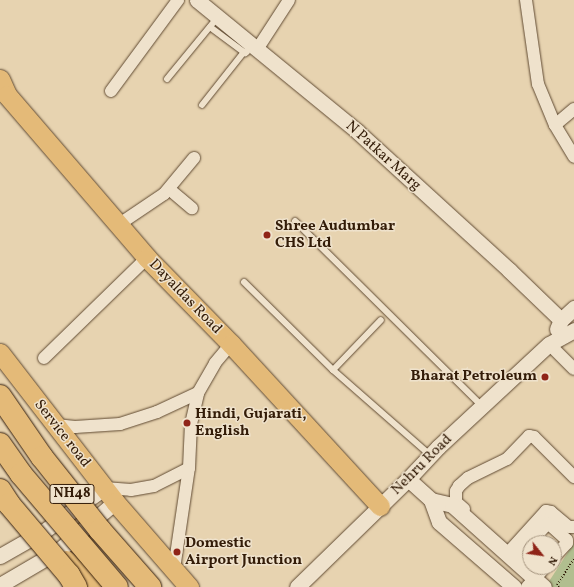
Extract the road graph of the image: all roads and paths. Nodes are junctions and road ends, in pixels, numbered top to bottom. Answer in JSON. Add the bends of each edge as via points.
{"nodes":[{"id":1,"x":178,"y":0,"type":"edge"},
{"id":2,"x":197,"y":0,"type":"edge"},
{"id":3,"x":289,"y":0,"type":"edge"},
{"id":4,"x":526,"y":0,"type":"edge"},
{"id":5,"x":214,"y":22,"type":"junction"},
{"id":6,"x":251,"y":48,"type":"junction"},
{"id":7,"x":0,"y":79,"type":"edge"},
{"id":8,"x":167,"y":79,"type":"dead end"},
{"id":9,"x":111,"y":91,"type":"dead end"},
{"id":10,"x":202,"y":105,"type":"dead end"},
{"id":11,"x":574,"y":109,"type":"edge"},
{"id":12,"x":555,"y":125,"type":"junction"},
{"id":13,"x":574,"y":157,"type":"edge"},
{"id":14,"x":194,"y":158,"type":"dead end"},
{"id":15,"x":169,"y":189,"type":"junction"},
{"id":16,"x":192,"y":208,"type":"dead end"},
{"id":17,"x":295,"y":221,"type":"dead end"},
{"id":18,"x":118,"y":225,"type":"junction"},
{"id":19,"x":147,"y":258,"type":"junction"},
{"id":20,"x":244,"y":282,"type":"dead end"},
{"id":21,"x":574,"y":308,"type":"edge"},
{"id":22,"x":381,"y":320,"type":"dead end"},
{"id":23,"x":561,"y":320,"type":"junction"},
{"id":24,"x":574,"y":330,"type":"edge"},
{"id":25,"x":231,"y":344,"type":"junction"},
{"id":26,"x":549,"y":344,"type":"junction"},
{"id":27,"x":0,"y":353,"type":"edge"},
{"id":28,"x":44,"y":358,"type":"dead end"},
{"id":29,"x":574,"y":369,"type":"edge"},
{"id":30,"x":333,"y":370,"type":"junction"},
{"id":31,"x":198,"y":393,"type":"junction"},
{"id":32,"x":0,"y":396,"type":"edge"},
{"id":33,"x":482,"y":406,"type":"junction"},
{"id":34,"x":56,"y":425,"type":"junction"},
{"id":35,"x":0,"y":444,"type":"edge"},
{"id":36,"x":430,"y":455,"type":"junction"},
{"id":37,"x":189,"y":468,"type":"junction"},
{"id":38,"x":574,"y":477,"type":"edge"},
{"id":39,"x":408,"y":479,"type":"junction"},
{"id":40,"x":0,"y":480,"type":"edge"},
{"id":41,"x":0,"y":490,"type":"edge"},
{"id":42,"x":109,"y":495,"type":"junction"},
{"id":43,"x":431,"y":500,"type":"junction"},
{"id":44,"x":380,"y":506,"type":"junction"},
{"id":45,"x":469,"y":517,"type":"junction"},
{"id":46,"x":574,"y":527,"type":"edge"},
{"id":47,"x":44,"y":531,"type":"junction"},
{"id":48,"x":534,"y":535,"type":"edge"},
{"id":49,"x":561,"y":535,"type":"edge"},
{"id":50,"x":562,"y":536,"type":"edge"},
{"id":51,"x":522,"y":545,"type":"edge"},
{"id":52,"x":562,"y":548,"type":"edge"},
{"id":53,"x":58,"y":550,"type":"junction"},
{"id":54,"x":510,"y":554,"type":"junction"},
{"id":55,"x":0,"y":556,"type":"edge"},
{"id":56,"x":574,"y":559,"type":"edge"},
{"id":57,"x":174,"y":569,"type":"junction"},
{"id":58,"x":540,"y":575,"type":"edge"},
{"id":59,"x":535,"y":584,"type":"edge"},
{"id":60,"x":0,"y":585,"type":"edge"},
{"id":61,"x":76,"y":587,"type":"edge"},
{"id":62,"x":92,"y":587,"type":"edge"},
{"id":63,"x":117,"y":587,"type":"edge"},
{"id":64,"x":150,"y":587,"type":"edge"},
{"id":65,"x":189,"y":587,"type":"edge"},
{"id":66,"x":297,"y":587,"type":"edge"},
{"id":67,"x":514,"y":587,"type":"edge"},
{"id":68,"x":559,"y":587,"type":"edge"}],
"edges":[{"from":1,"to":9,"type":"street"},
{"from":2,"to":5,"type":"street","name":"N Patkar Marg"},
{"from":3,"to":6,"type":"street"},
{"from":4,"to":12,"type":"street","via":[[538,84]]},
{"from":5,"to":6,"type":"street","name":"N Patkar Marg"},
{"from":5,"to":8,"type":"lane"},
{"from":6,"to":10,"type":"lane"},
{"from":6,"to":23,"type":"street","name":"N Patkar Marg","via":[[358,132]]},
{"from":7,"to":18,"type":"main road","name":"Dayaldas Road","via":[[7,96]]},
{"from":11,"to":12,"type":"street"},
{"from":12,"to":13,"type":"street"},
{"from":14,"to":15,"type":"street"},
{"from":15,"to":16,"type":"street"},
{"from":15,"to":18,"type":"street"},
{"from":17,"to":33,"type":"lane"},
{"from":18,"to":19,"type":"main road","name":"Dayaldas Road"},
{"from":19,"to":25,"type":"main road","name":"Dayaldas Road"},
{"from":19,"to":28,"type":"street"},
{"from":20,"to":30,"type":"lane"},
{"from":21,"to":23,"type":"street","name":"Nehru Road"},
{"from":22,"to":30,"type":"lane"},
{"from":23,"to":26,"type":"street","name":"Nehru Road"},
{"from":24,"to":26,"type":"street","name":"Nehru Road"},
{"from":25,"to":31,"type":"street","via":[[215,363]]},
{"from":25,"to":44,"type":"main road","name":"Dayaldas Road"},
{"from":26,"to":29,"type":"street"},
{"from":26,"to":33,"type":"street","name":"Nehru Road"},
{"from":27,"to":34,"type":"main road","name":"Service road"},
{"from":30,"to":36,"type":"lane"},
{"from":31,"to":34,"type":"street","via":[[157,412],[120,424],[82,427]]},
{"from":31,"to":37,"type":"street","via":[[191,424]]},
{"from":32,"to":64,"type":"highway","number":"NH48","bridge":true,"via":[[42,457],[100,530]]},
{"from":33,"to":36,"type":"street","name":"Nehru Road"},
{"from":34,"to":42,"type":"main road","name":"Service road"},
{"from":35,"to":63,"type":"highway","number":"NH48","bridge":true,"via":[[21,474]]},
{"from":36,"to":39,"type":"street","name":"Nehru Road"},
{"from":37,"to":42,"type":"street","via":[[154,486]]},
{"from":37,"to":57,"type":"street"},
{"from":38,"to":45,"type":"street","via":[[534,437],[529,436],[507,459],[468,478],[459,486],[456,491],[456,502]]},
{"from":39,"to":43,"type":"street"},
{"from":39,"to":44,"type":"street","name":"Nehru Road"},
{"from":40,"to":47,"type":"main road"},
{"from":41,"to":61,"type":"highway","bridge":true,"via":[[8,504],[69,575]]},
{"from":42,"to":47,"type":"street"},
{"from":42,"to":53,"type":"street"},
{"from":42,"to":57,"type":"main road","name":"Service road"},
{"from":43,"to":45,"type":"street","via":[[452,505]]},
{"from":43,"to":67,"type":"street","via":[[439,522]]},
{"from":44,"to":66,"type":"street","name":"Nehru Road"},
{"from":45,"to":54,"type":"street"},
{"from":46,"to":54,"type":"street","via":[[569,527],[551,512],[546,512]]},
{"from":47,"to":53,"type":"main road"},
{"from":47,"to":55,"type":"street"},
{"from":48,"to":49,"type":"street","via":[[548,524]]},
{"from":50,"to":52,"type":"street","via":[[567,540]]},
{"from":51,"to":54,"type":"street"},
{"from":53,"to":60,"type":"street"},
{"from":53,"to":62,"type":"main road"},
{"from":54,"to":59,"type":"street"},
{"from":56,"to":68,"type":"path","via":[[557,585]]},
{"from":57,"to":65,"type":"main road","name":"Service road"},
{"from":58,"to":59,"type":"street"}]}
